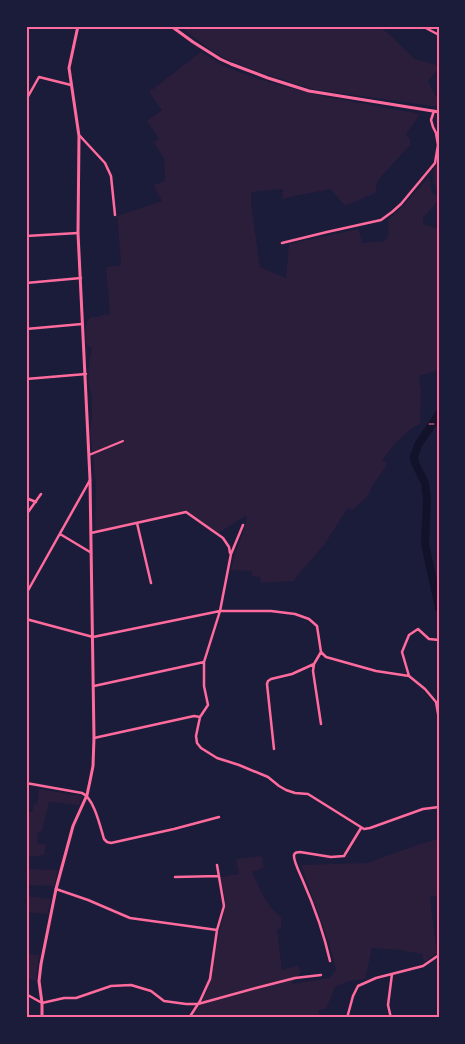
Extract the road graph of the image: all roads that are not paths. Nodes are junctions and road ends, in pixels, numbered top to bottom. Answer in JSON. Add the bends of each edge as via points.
{"nodes":[{"id":1,"x":78,"y":26,"type":"edge"},
{"id":2,"x":171,"y":26,"type":"edge"},
{"id":3,"x":422,"y":26,"type":"edge"},
{"id":4,"x":439,"y":35,"type":"edge"},
{"id":5,"x":71,"y":85,"type":"junction"},
{"id":6,"x":26,"y":100,"type":"edge"},
{"id":7,"x":434,"y":111,"type":"junction"},
{"id":8,"x":439,"y":112,"type":"edge"},
{"id":9,"x":79,"y":136,"type":"junction"},
{"id":10,"x":115,"y":215,"type":"dead end"},
{"id":11,"x":78,"y":233,"type":"junction"},
{"id":12,"x":26,"y":236,"type":"edge"},
{"id":13,"x":282,"y":243,"type":"dead end"},
{"id":14,"x":81,"y":278,"type":"junction"},
{"id":15,"x":26,"y":282,"type":"edge"},
{"id":16,"x":84,"y":324,"type":"junction"},
{"id":17,"x":26,"y":329,"type":"edge"},
{"id":18,"x":86,"y":374,"type":"junction"},
{"id":19,"x":26,"y":379,"type":"edge"},
{"id":20,"x":123,"y":441,"type":"dead end"},
{"id":21,"x":89,"y":455,"type":"junction"},
{"id":22,"x":90,"y":480,"type":"junction"},
{"id":23,"x":41,"y":494,"type":"dead end"},
{"id":24,"x":26,"y":498,"type":"edge"},
{"id":25,"x":36,"y":502,"type":"junction"},
{"id":26,"x":27,"y":513,"type":"edge"},
{"id":27,"x":137,"y":522,"type":"junction"},
{"id":28,"x":243,"y":525,"type":"dead end"},
{"id":29,"x":92,"y":533,"type":"junction"},
{"id":30,"x":60,"y":534,"type":"junction"},
{"id":31,"x":92,"y":552,"type":"junction"},
{"id":32,"x":231,"y":554,"type":"junction"},
{"id":33,"x":151,"y":584,"type":"dead end"},
{"id":34,"x":26,"y":594,"type":"edge"},
{"id":35,"x":220,"y":611,"type":"junction"},
{"id":36,"x":26,"y":619,"type":"edge"},
{"id":37,"x":93,"y":637,"type":"junction"},
{"id":38,"x":439,"y":640,"type":"edge"},
{"id":39,"x":321,"y":652,"type":"junction"},
{"id":40,"x":204,"y":662,"type":"junction"},
{"id":41,"x":314,"y":664,"type":"junction"},
{"id":42,"x":409,"y":676,"type":"junction"},
{"id":43,"x":94,"y":686,"type":"junction"},
{"id":44,"x":200,"y":717,"type":"junction"},
{"id":45,"x":439,"y":719,"type":"edge"},
{"id":46,"x":321,"y":724,"type":"dead end"},
{"id":47,"x":94,"y":738,"type":"junction"},
{"id":48,"x":274,"y":748,"type":"dead end"},
{"id":49,"x":26,"y":783,"type":"edge"},
{"id":50,"x":87,"y":795,"type":"junction"},
{"id":51,"x":439,"y":807,"type":"edge"},
{"id":52,"x":219,"y":817,"type":"dead end"},
{"id":53,"x":361,"y":828,"type":"junction"},
{"id":54,"x":217,"y":865,"type":"dead end"},
{"id":55,"x":219,"y":876,"type":"junction"},
{"id":56,"x":175,"y":877,"type":"dead end"},
{"id":57,"x":56,"y":889,"type":"junction"},
{"id":58,"x":217,"y":930,"type":"junction"},
{"id":59,"x":439,"y":956,"type":"edge"},
{"id":60,"x":330,"y":962,"type":"dead end"},
{"id":61,"x":392,"y":974,"type":"junction"},
{"id":62,"x":321,"y":975,"type":"dead end"},
{"id":63,"x":26,"y":994,"type":"edge"},
{"id":64,"x":42,"y":1003,"type":"junction"},
{"id":65,"x":198,"y":1004,"type":"junction"},
{"id":66,"x":42,"y":1018,"type":"edge"},
{"id":67,"x":189,"y":1018,"type":"edge"},
{"id":68,"x":347,"y":1018,"type":"edge"},
{"id":69,"x":391,"y":1018,"type":"edge"}],
"edges":[{"from":1,"to":5,"type":"street","via":[[68,68]]},
{"from":2,"to":7,"type":"street","via":[[220,59],[268,78],[309,91]]},
{"from":3,"to":4,"type":"street"},
{"from":5,"to":6,"type":"street","via":[[39,77]]},
{"from":5,"to":9,"type":"street"},
{"from":7,"to":8,"type":"street"},
{"from":7,"to":13,"type":"street","via":[[431,120],[438,145],[435,163],[392,212],[380,220]]},
{"from":9,"to":10,"type":"street","via":[[105,163],[111,176]]},
{"from":9,"to":11,"type":"street"},
{"from":11,"to":12,"type":"street"},
{"from":11,"to":14,"type":"street"},
{"from":14,"to":15,"type":"street"},
{"from":14,"to":16,"type":"street"},
{"from":16,"to":17,"type":"street"},
{"from":16,"to":18,"type":"street"},
{"from":18,"to":19,"type":"street"},
{"from":18,"to":21,"type":"street"},
{"from":20,"to":21,"type":"street"},
{"from":21,"to":22,"type":"street"},
{"from":22,"to":29,"type":"street"},
{"from":22,"to":30,"type":"street"},
{"from":23,"to":25,"type":"street"},
{"from":24,"to":25,"type":"street"},
{"from":25,"to":26,"type":"street"},
{"from":27,"to":29,"type":"street"},
{"from":27,"to":32,"type":"street","via":[[186,512],[223,538]]},
{"from":27,"to":33,"type":"street"},
{"from":28,"to":32,"type":"street"},
{"from":29,"to":31,"type":"street"},
{"from":30,"to":31,"type":"street"},
{"from":30,"to":34,"type":"street"},
{"from":31,"to":37,"type":"street"},
{"from":32,"to":35,"type":"street"},
{"from":35,"to":37,"type":"street"},
{"from":35,"to":39,"type":"street","via":[[271,611],[309,619],[318,626]]},
{"from":35,"to":40,"type":"street"},
{"from":36,"to":37,"type":"street"},
{"from":37,"to":43,"type":"street"},
{"from":38,"to":42,"type":"street","via":[[429,639],[418,629],[409,635],[402,652]]},
{"from":39,"to":41,"type":"street"},
{"from":39,"to":42,"type":"street","via":[[326,657],[360,667]]},
{"from":40,"to":43,"type":"street"},
{"from":40,"to":44,"type":"street","via":[[208,706]]},
{"from":41,"to":46,"type":"street"},
{"from":41,"to":48,"type":"street","via":[[268,681]]},
{"from":42,"to":45,"type":"street","via":[[436,702]]},
{"from":43,"to":47,"type":"street"},
{"from":44,"to":47,"type":"street"},
{"from":44,"to":53,"type":"street","via":[[197,743],[208,753],[268,778],[286,790],[308,794]]},
{"from":47,"to":50,"type":"street"},
{"from":49,"to":50,"type":"street"},
{"from":50,"to":52,"type":"street","via":[[104,839],[111,843]]},
{"from":50,"to":57,"type":"street","via":[[73,826]]},
{"from":51,"to":53,"type":"street"},
{"from":53,"to":60,"type":"street","via":[[344,856],[294,854]]},
{"from":54,"to":55,"type":"street"},
{"from":55,"to":56,"type":"street"},
{"from":55,"to":58,"type":"street","via":[[224,906]]},
{"from":57,"to":58,"type":"street","via":[[130,918]]},
{"from":57,"to":64,"type":"street","via":[[41,964]]},
{"from":58,"to":65,"type":"street","via":[[210,979]]},
{"from":59,"to":61,"type":"street","via":[[423,966]]},
{"from":61,"to":68,"type":"street","via":[[358,986]]},
{"from":61,"to":69,"type":"street","via":[[388,1005]]},
{"from":62,"to":65,"type":"street","via":[[295,978]]},
{"from":63,"to":64,"type":"street"},
{"from":64,"to":65,"type":"street","via":[[76,998],[111,986],[131,985],[151,991],[164,1001]]},
{"from":64,"to":66,"type":"street"},
{"from":65,"to":67,"type":"street"}]}
